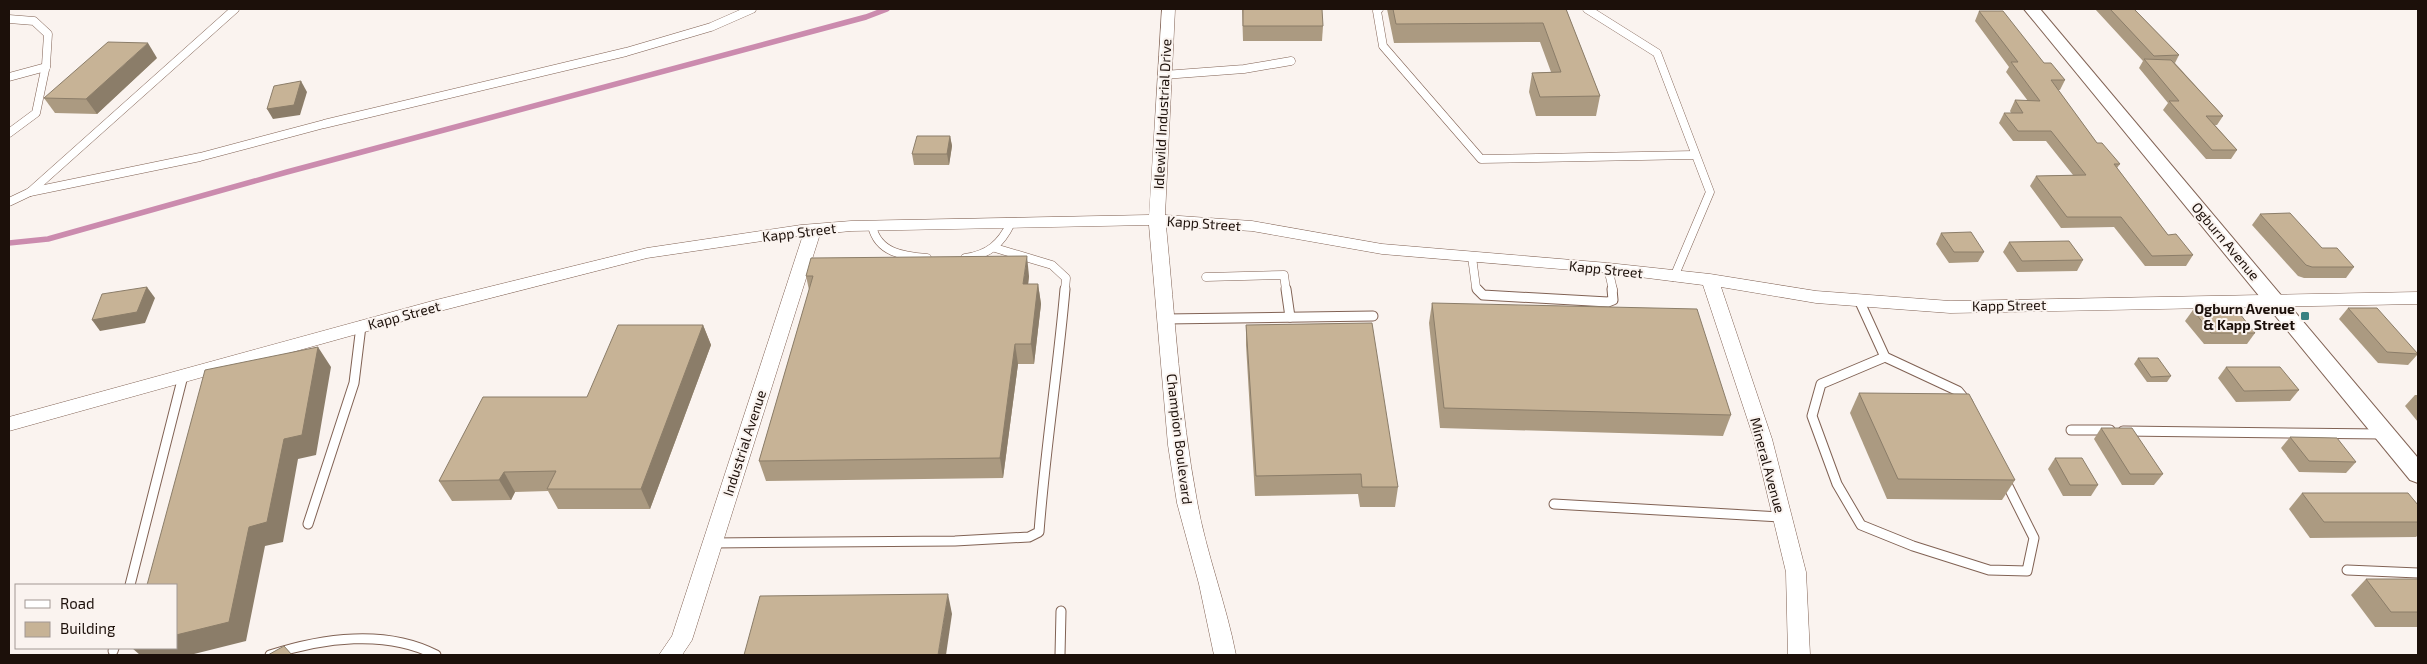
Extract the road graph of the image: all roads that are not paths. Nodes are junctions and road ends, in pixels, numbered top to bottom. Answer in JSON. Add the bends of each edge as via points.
{"nodes":[{"id":1,"x":235,"y":9,"type":"edge"},
{"id":2,"x":752,"y":9,"type":"edge"},
{"id":3,"x":1168,"y":9,"type":"edge"},
{"id":4,"x":1379,"y":9,"type":"edge"},
{"id":5,"x":1587,"y":9,"type":"edge"},
{"id":6,"x":2032,"y":9,"type":"edge"},
{"id":7,"x":9,"y":18,"type":"edge"},
{"id":8,"x":1291,"y":61,"type":"dead end"},
{"id":9,"x":46,"y":67,"type":"junction"},
{"id":10,"x":1164,"y":75,"type":"junction"},
{"id":11,"x":9,"y":77,"type":"edge"},
{"id":12,"x":9,"y":133,"type":"edge"},
{"id":13,"x":1694,"y":155,"type":"junction"},
{"id":14,"x":30,"y":192,"type":"junction"},
{"id":15,"x":9,"y":202,"type":"edge"},
{"id":16,"x":1157,"y":220,"type":"junction"},
{"id":17,"x":1011,"y":223,"type":"junction"},
{"id":18,"x":872,"y":226,"type":"junction"},
{"id":19,"x":813,"y":229,"type":"junction"},
{"id":20,"x":995,"y":248,"type":"junction"},
{"id":21,"x":936,"y":258,"type":"edge"},
{"id":22,"x":959,"y":258,"type":"edge"},
{"id":23,"x":1472,"y":258,"type":"junction"},
{"id":24,"x":1608,"y":268,"type":"junction"},
{"id":25,"x":1206,"y":277,"type":"dead end"},
{"id":26,"x":1674,"y":277,"type":"junction"},
{"id":27,"x":1710,"y":280,"type":"junction"},
{"id":28,"x":2418,"y":298,"type":"edge"},
{"id":29,"x":2274,"y":299,"type":"junction"},
{"id":30,"x":1859,"y":300,"type":"junction"},
{"id":31,"x":1373,"y":316,"type":"dead end"},
{"id":32,"x":1290,"y":317,"type":"junction"},
{"id":33,"x":1166,"y":319,"type":"junction"},
{"id":34,"x":362,"y":326,"type":"junction"},
{"id":35,"x":1885,"y":357,"type":"junction"},
{"id":36,"x":183,"y":376,"type":"junction"},
{"id":37,"x":1973,"y":409,"type":"edge"},
{"id":38,"x":9,"y":424,"type":"edge"},
{"id":39,"x":2071,"y":430,"type":"dead end"},
{"id":40,"x":2385,"y":434,"type":"junction"},
{"id":41,"x":2001,"y":470,"type":"edge"},
{"id":42,"x":2418,"y":474,"type":"edge"},
{"id":43,"x":1554,"y":504,"type":"dead end"},
{"id":44,"x":1782,"y":517,"type":"junction"},
{"id":45,"x":308,"y":524,"type":"dead end"},
{"id":46,"x":712,"y":543,"type":"junction"},
{"id":47,"x":2348,"y":570,"type":"dead end"},
{"id":48,"x":2418,"y":573,"type":"edge"},
{"id":49,"x":130,"y":584,"type":"edge"},
{"id":50,"x":1061,"y":611,"type":"dead end"},
{"id":51,"x":270,"y":655,"type":"edge"},
{"id":52,"x":436,"y":655,"type":"edge"},
{"id":53,"x":670,"y":655,"type":"edge"},
{"id":54,"x":1060,"y":655,"type":"edge"},
{"id":55,"x":1225,"y":655,"type":"edge"},
{"id":56,"x":1799,"y":655,"type":"edge"}],
"edges":[{"from":1,"to":14,"type":"lane"},
{"from":2,"to":14,"type":"lane","via":[[711,27],[626,52],[200,157]]},
{"from":3,"to":10,"type":"street","name":"Idlewild Industrial Drive"},
{"from":4,"to":13,"type":"lane","via":[[1383,46],[1481,159]]},
{"from":5,"to":13,"type":"lane","via":[[1656,53]]},
{"from":6,"to":29,"type":"street","name":"Ogburn Avenue"},
{"from":7,"to":9,"type":"lane","via":[[34,21],[48,34]]},
{"from":8,"to":10,"type":"lane","via":[[1244,69]]},
{"from":9,"to":11,"type":"lane"},
{"from":9,"to":12,"type":"lane","via":[[36,112]]},
{"from":10,"to":16,"type":"street","name":"Idlewild Industrial Drive"},
{"from":13,"to":26,"type":"lane","via":[[1710,192]]},
{"from":14,"to":15,"type":"lane"},
{"from":16,"to":17,"type":"street","name":"Kapp Street"},
{"from":16,"to":23,"type":"street","name":"Kapp Street","via":[[1252,226],[1382,249]]},
{"from":16,"to":33,"type":"street","name":"Champion Boulevard"},
{"from":17,"to":18,"type":"street","name":"Kapp Street"},
{"from":17,"to":20,"type":"lane","via":[[1005,238]]},
{"from":18,"to":19,"type":"street","name":"Kapp Street"},
{"from":18,"to":21,"type":"lane","via":[[876,240],[885,247],[906,255]]},
{"from":19,"to":34,"type":"street","name":"Kapp Street","via":[[647,253]]},
{"from":19,"to":46,"type":"street","name":"Industrial Avenue"},
{"from":20,"to":22,"type":"lane","via":[[983,254]]},
{"from":20,"to":46,"type":"lane","via":[[1052,266],[1066,278],[1039,532],[1029,537],[955,541]]},
{"from":23,"to":24,"type":"street","name":"Kapp Street"},
{"from":23,"to":24,"type":"lane","via":[[1476,287],[1483,296],[1608,302],[1614,296]]},
{"from":24,"to":26,"type":"street","name":"Kapp Street"},
{"from":25,"to":32,"type":"lane","via":[[1284,276]]},
{"from":26,"to":27,"type":"street","name":"Kapp Street"},
{"from":27,"to":30,"type":"street","name":"Kapp Street","via":[[1816,297]]},
{"from":27,"to":44,"type":"street","name":"Mineral Avenue","via":[[1763,439]]},
{"from":28,"to":29,"type":"street","name":"Kapp Street"},
{"from":29,"to":30,"type":"street","name":"Kapp Street","via":[[1950,307]]},
{"from":29,"to":40,"type":"street","name":"Ogburn Avenue"},
{"from":30,"to":35,"type":"lane"},
{"from":31,"to":32,"type":"lane"},
{"from":32,"to":33,"type":"lane"},
{"from":33,"to":55,"type":"street","name":"Champion Boulevard","via":[[1187,503]]},
{"from":34,"to":36,"type":"street","name":"Kapp Street"},
{"from":34,"to":45,"type":"lane","via":[[354,383]]},
{"from":35,"to":37,"type":"lane","via":[[1958,391]]},
{"from":35,"to":41,"type":"lane","via":[[1821,384],[1812,416],[1837,484],[1861,524],[1913,546],[1989,570],[2026,571],[2034,538]]},
{"from":36,"to":38,"type":"street","name":"Kapp Street"},
{"from":36,"to":49,"type":"lane"},
{"from":39,"to":40,"type":"lane"},
{"from":40,"to":42,"type":"street","name":"Ogburn Avenue"},
{"from":43,"to":44,"type":"lane"},
{"from":44,"to":56,"type":"street","name":"Mineral Avenue","via":[[1796,572]]},
{"from":46,"to":53,"type":"street","name":"Industrial Avenue","via":[[681,640]]},
{"from":47,"to":48,"type":"lane"},
{"from":50,"to":54,"type":"lane"},
{"from":51,"to":52,"type":"lane","via":[[318,644],[365,640],[417,645]]}]}
